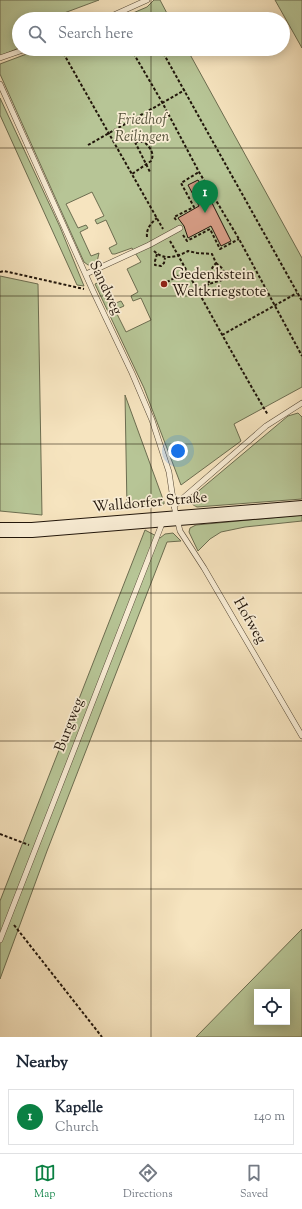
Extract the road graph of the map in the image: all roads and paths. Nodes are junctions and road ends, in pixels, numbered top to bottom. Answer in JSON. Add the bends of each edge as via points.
{"nodes":[{"id":1,"x":147,"y":0,"type":"edge"},
{"id":2,"x":120,"y":12,"type":"edge"},
{"id":3,"x":12,"y":54,"type":"edge"},
{"id":4,"x":135,"y":56,"type":"edge"},
{"id":5,"x":165,"y":56,"type":"edge"},
{"id":6,"x":0,"y":58,"type":"edge"},
{"id":7,"x":0,"y":84,"type":"edge"},
{"id":8,"x":185,"y":90,"type":"junction"},
{"id":9,"x":162,"y":102,"type":"junction"},
{"id":10,"x":113,"y":130,"type":"junction"},
{"id":11,"x":135,"y":142,"type":"junction"},
{"id":12,"x":88,"y":145,"type":"dead end"},
{"id":13,"x":146,"y":165,"type":"junction"},
{"id":14,"x":150,"y":172,"type":"dead end"},
{"id":15,"x":199,"y":172,"type":"junction"},
{"id":16,"x":132,"y":174,"type":"dead end"},
{"id":17,"x":180,"y":228,"type":"junction"},
{"id":18,"x":239,"y":239,"type":"junction"},
{"id":19,"x":157,"y":254,"type":"dead end"},
{"id":20,"x":178,"y":256,"type":"dead end"},
{"id":21,"x":165,"y":257,"type":"dead end"},
{"id":22,"x":216,"y":263,"type":"junction"},
{"id":23,"x":0,"y":271,"type":"edge"},
{"id":24,"x":187,"y":272,"type":"dead end"},
{"id":25,"x":86,"y":274,"type":"junction"},
{"id":26,"x":167,"y":282,"type":"dead end"},
{"id":27,"x":209,"y":284,"type":"junction"},
{"id":28,"x":199,"y":290,"type":"dead end"},
{"id":29,"x":93,"y":291,"type":"junction"},
{"id":30,"x":297,"y":293,"type":"junction"},
{"id":31,"x":302,"y":301,"type":"edge"},
{"id":32,"x":275,"y":305,"type":"junction"},
{"id":33,"x":222,"y":335,"type":"dead end"},
{"id":34,"x":302,"y":356,"type":"edge"},
{"id":35,"x":302,"y":404,"type":"edge"},
{"id":36,"x":302,"y":508,"type":"edge"},
{"id":37,"x":171,"y":514,"type":"junction"},
{"id":38,"x":0,"y":530,"type":"edge"},
{"id":39,"x":302,"y":736,"type":"edge"},
{"id":40,"x":0,"y":834,"type":"edge"},
{"id":41,"x":35,"y":847,"type":"junction"},
{"id":42,"x":8,"y":918,"type":"junction"},
{"id":43,"x":0,"y":940,"type":"edge"},
{"id":44,"x":102,"y":1037,"type":"edge"}],
"edges":[{"from":1,"to":2,"type":"lane"},
{"from":3,"to":6,"type":"lane"},
{"from":4,"to":9,"type":"path"},
{"from":5,"to":8,"type":"path"},
{"from":7,"to":25,"type":"lane","name":"Sandweg"},
{"from":8,"to":9,"type":"path"},
{"from":8,"to":30,"type":"path"},
{"from":9,"to":10,"type":"path"},
{"from":9,"to":15,"type":"path"},
{"from":10,"to":11,"type":"path"},
{"from":10,"to":12,"type":"path"},
{"from":11,"to":13,"type":"path"},
{"from":11,"to":13,"type":"path","via":[[144,142],[150,148],[153,158]]},
{"from":13,"to":14,"type":"path"},
{"from":13,"to":16,"type":"path"},
{"from":15,"to":17,"type":"path","via":[[181,182],[194,207],[174,217]]},
{"from":15,"to":18,"type":"path"},
{"from":17,"to":18,"type":"path","via":[[187,241],[210,229],[220,249]]},
{"from":17,"to":25,"type":"lane"},
{"from":18,"to":32,"type":"path"},
{"from":19,"to":21,"type":"path","via":[[155,265],[161,266]]},
{"from":20,"to":22,"type":"path","via":[[188,251],[212,254]]},
{"from":22,"to":27,"type":"path","via":[[210,269]]},
{"from":22,"to":27,"type":"path","via":[[223,269],[224,275],[222,280]]},
{"from":23,"to":29,"type":"path"},
{"from":24,"to":26,"type":"path"},
{"from":25,"to":29,"type":"lane","name":"Sandweg"},
{"from":27,"to":28,"type":"path"},
{"from":29,"to":37,"type":"lane","name":"Sandweg","via":[[152,420],[169,472]]},
{"from":30,"to":31,"type":"path"},
{"from":30,"to":32,"type":"path"},
{"from":32,"to":33,"type":"path"},
{"from":32,"to":34,"type":"path"},
{"from":35,"to":37,"type":"lane","via":[[266,426]]},
{"from":36,"to":37,"type":"street","name":"Walldorfer Straße"},
{"from":37,"to":38,"type":"street","name":"Walldorfer Straße","via":[[32,530]]},
{"from":37,"to":39,"type":"lane","name":"Hofweg"},
{"from":37,"to":41,"type":"lane","name":"Burgweg"},
{"from":40,"to":41,"type":"path"},
{"from":41,"to":42,"type":"lane","name":"Burgweg"},
{"from":42,"to":43,"type":"lane","name":"Burgweg"},
{"from":42,"to":44,"type":"path"}]}
